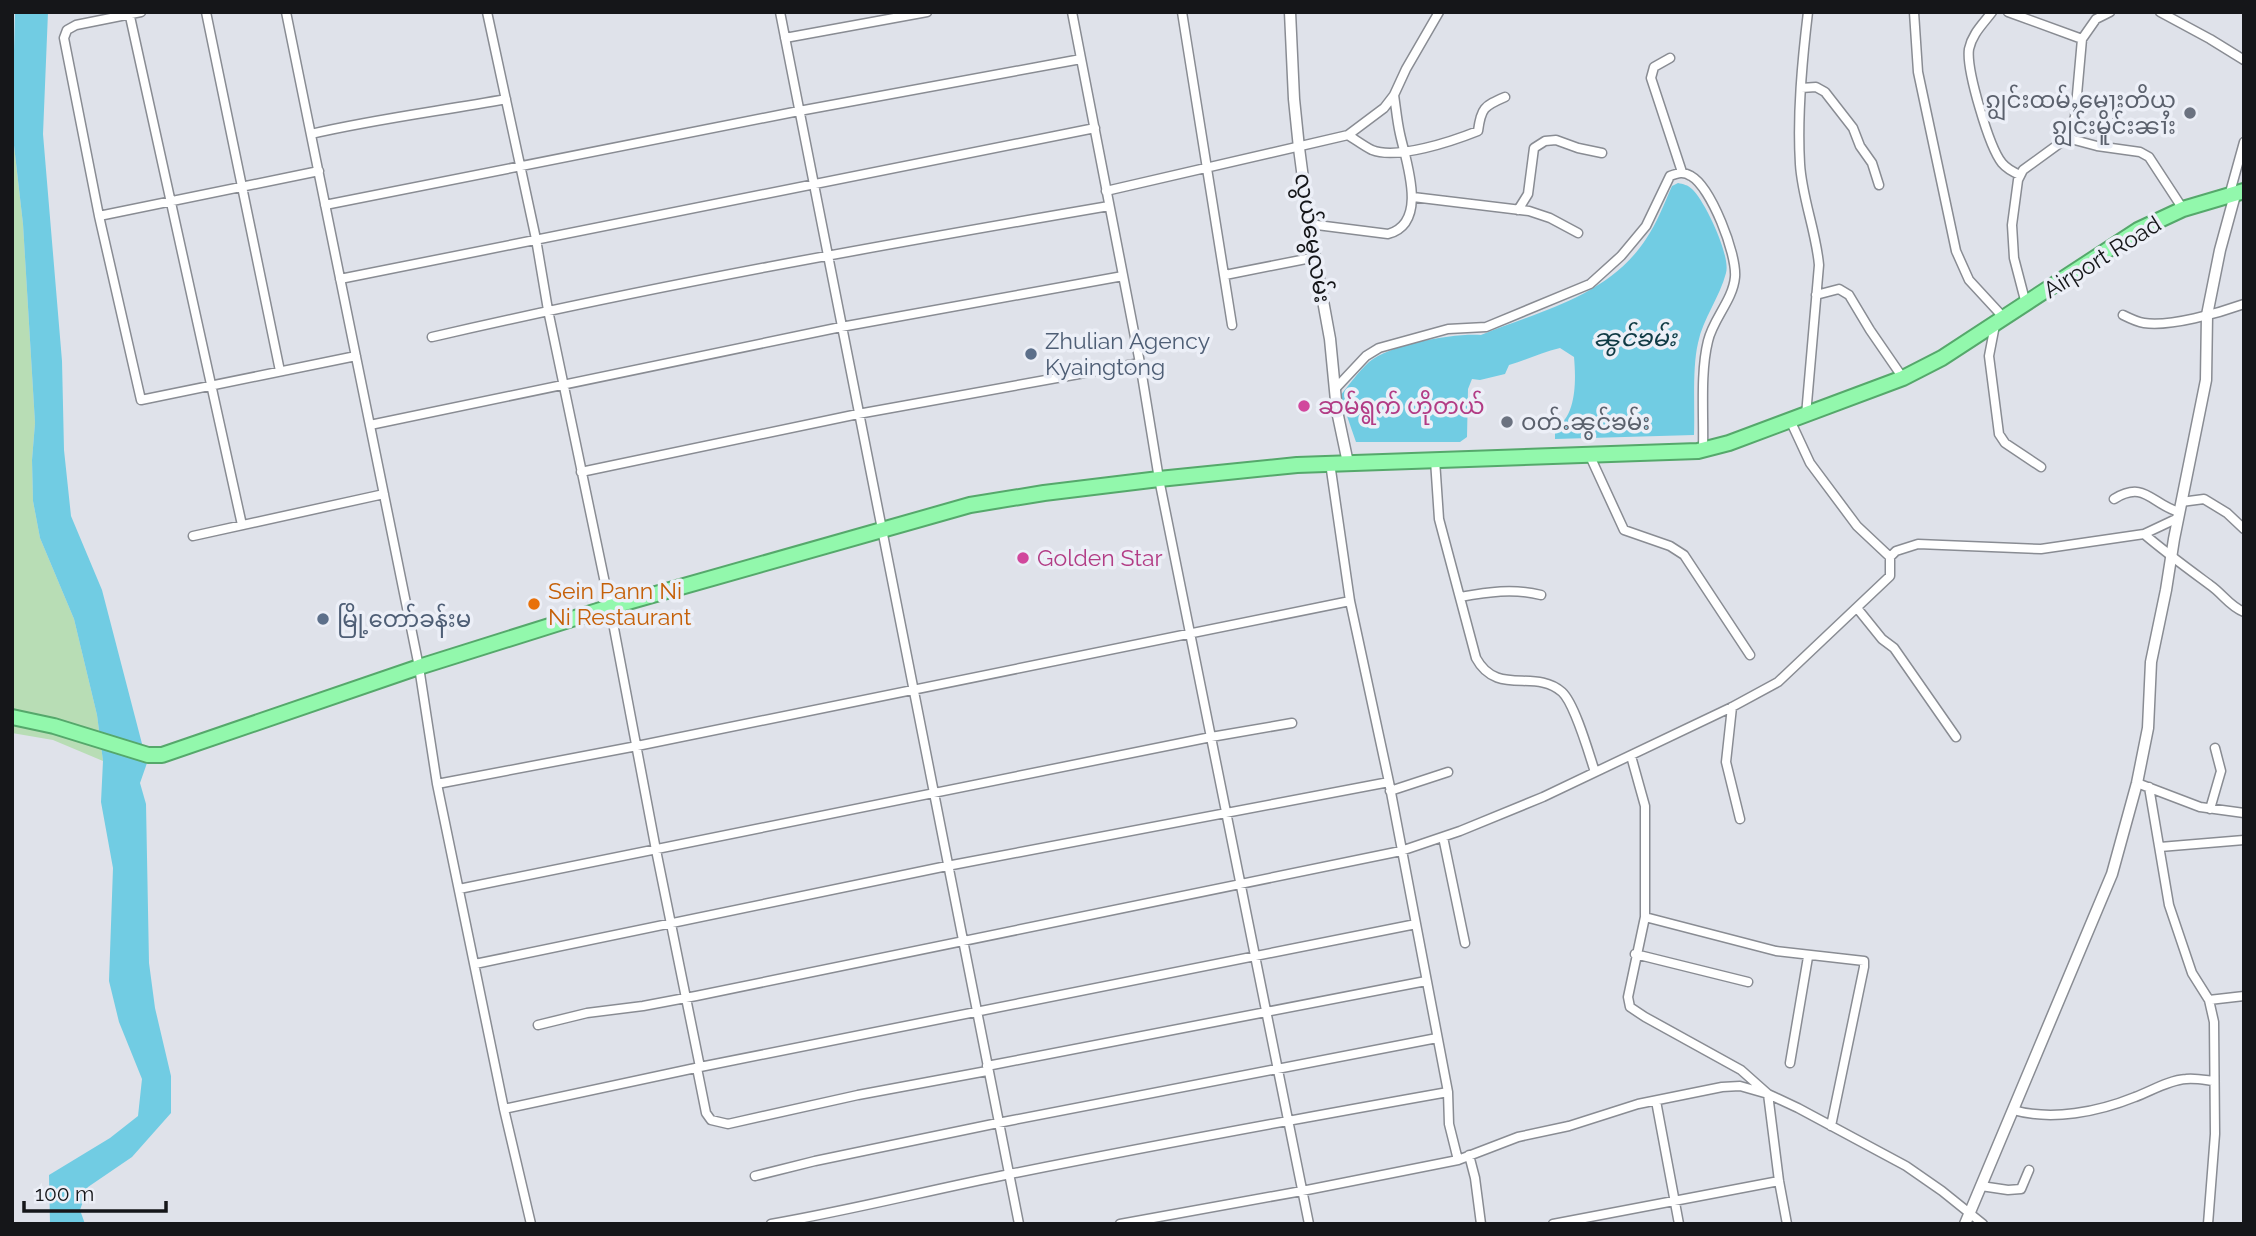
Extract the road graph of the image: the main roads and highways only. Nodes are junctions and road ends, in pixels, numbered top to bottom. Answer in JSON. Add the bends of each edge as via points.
{"nodes":[{"id":1,"x":2236,"y":194,"type":"edge"},
{"id":2,"x":12,"y":717,"type":"edge"}],
"edges":[{"from":1,"to":2,"type":"highway","name":"Airport Road","via":[[2183,209],[2138,230],[2000,322],[1902,378],[1729,443],[1703,449],[1330,463],[1158,479],[970,505],[610,607],[162,755]]}]}
